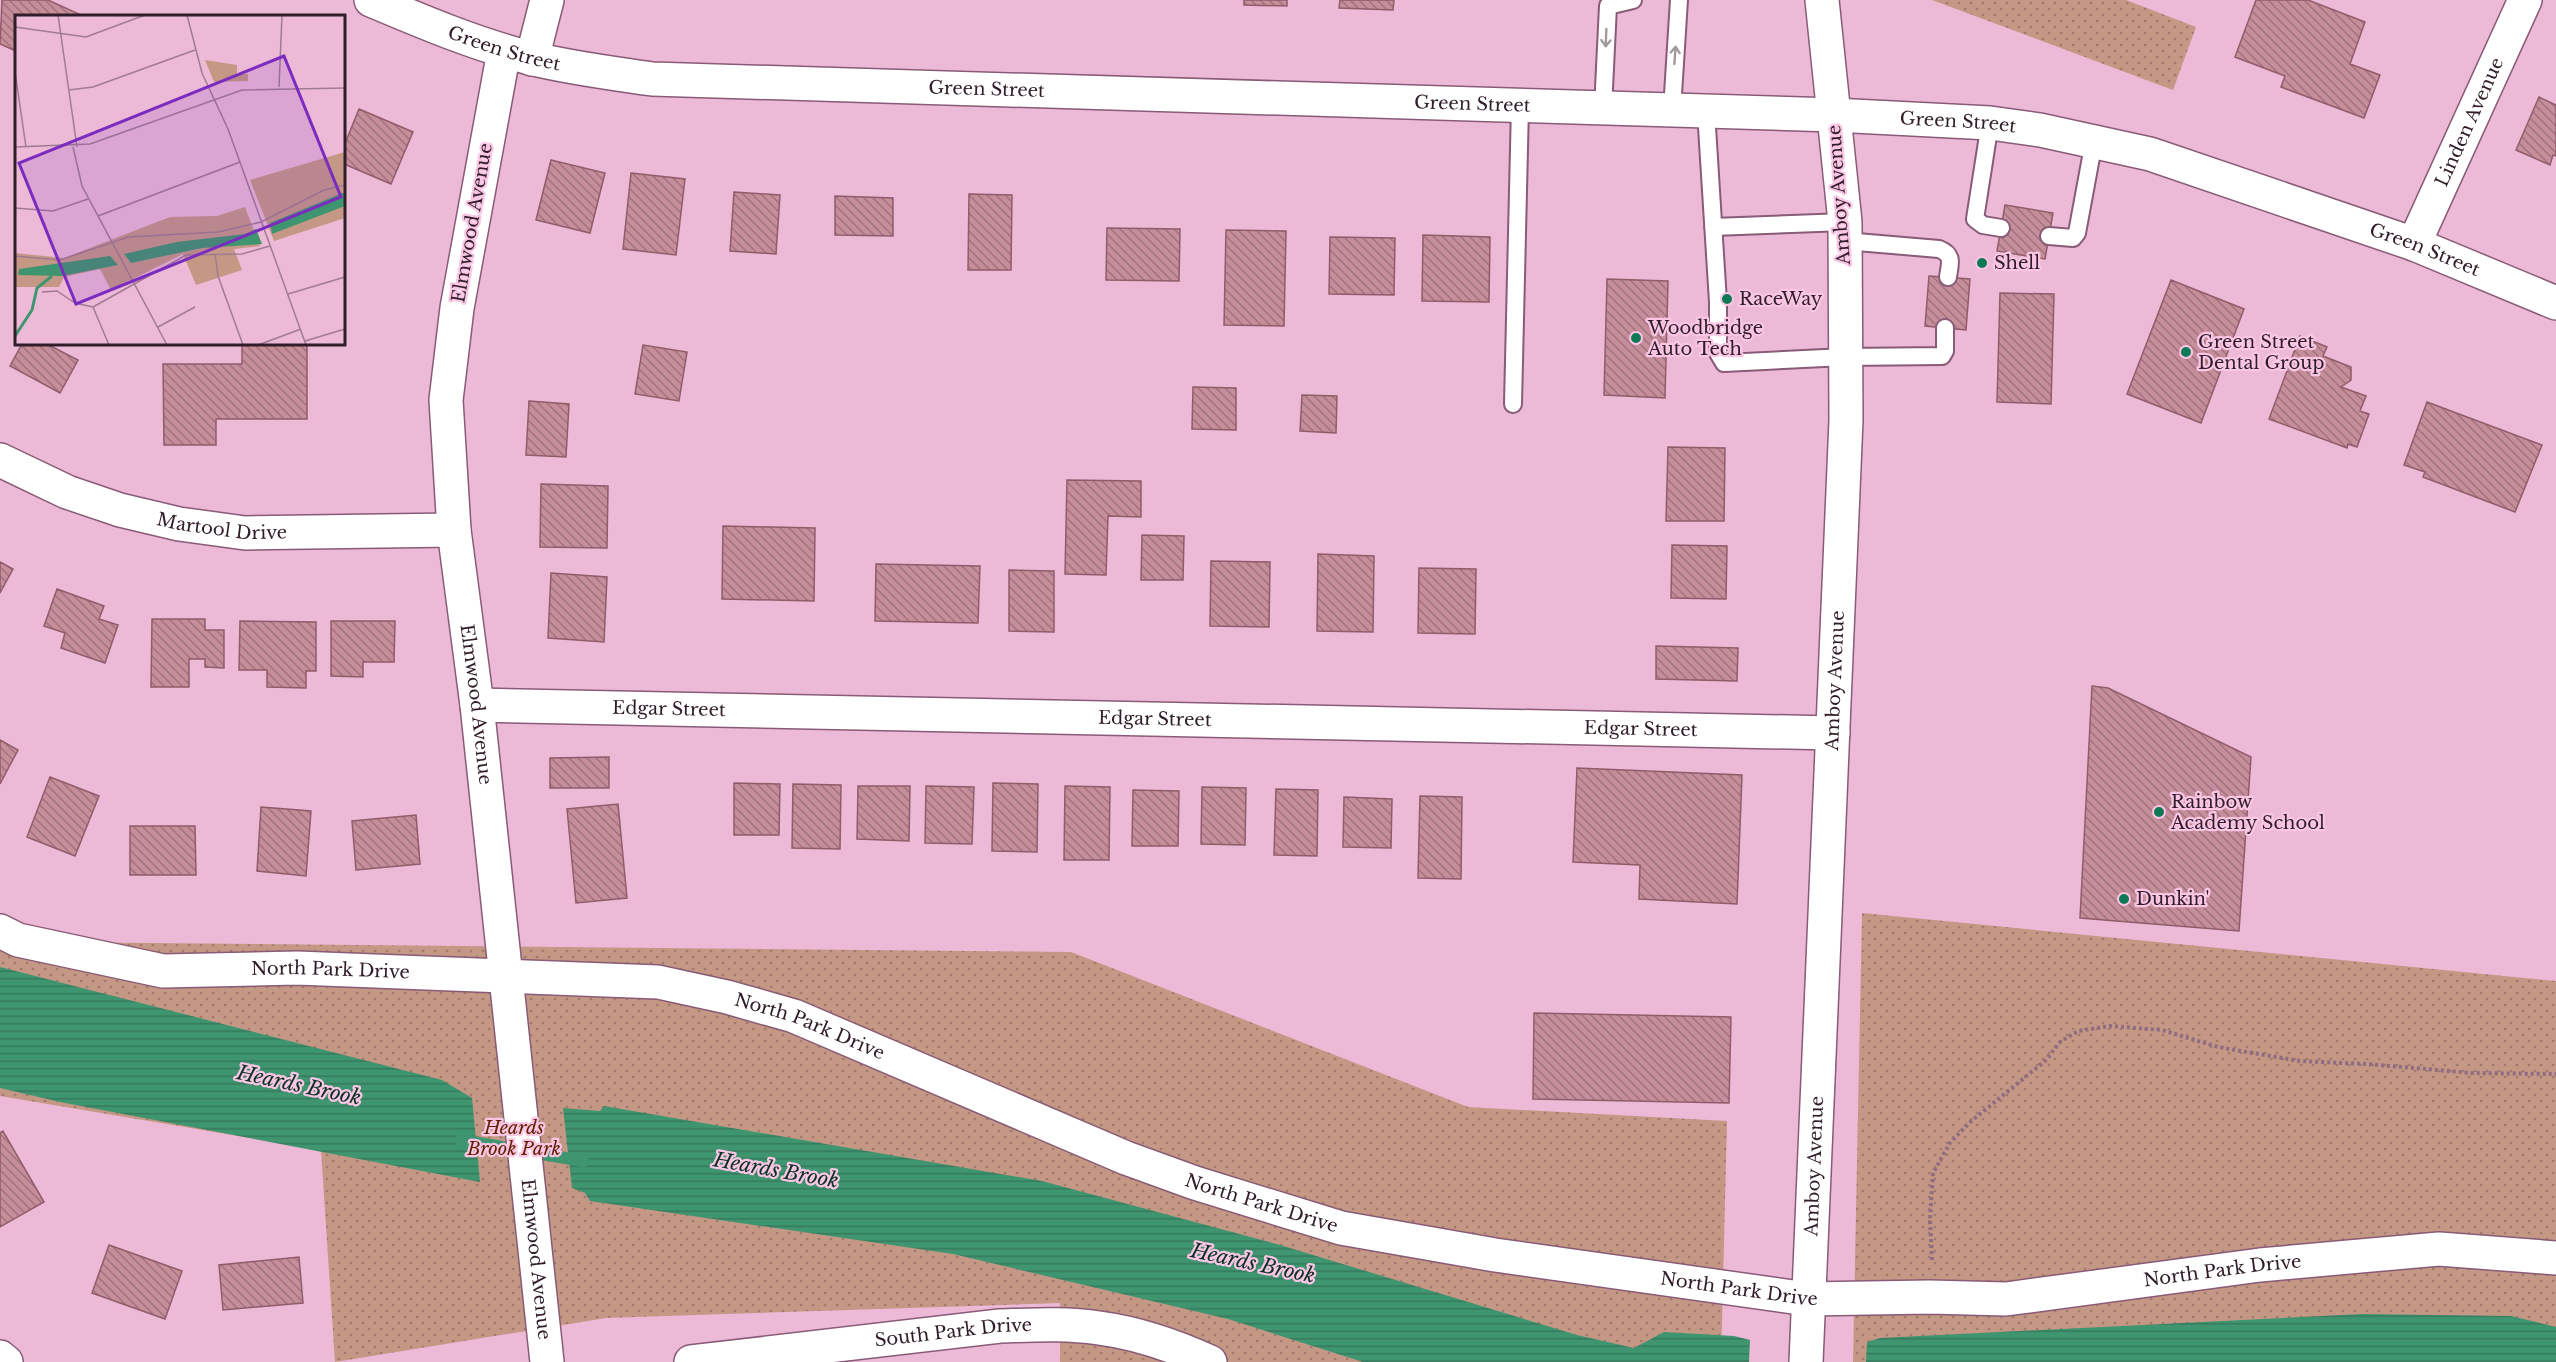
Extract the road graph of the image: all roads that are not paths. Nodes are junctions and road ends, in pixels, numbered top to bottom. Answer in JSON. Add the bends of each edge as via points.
{"nodes":[{"id":1,"x":371,"y":0,"type":"edge"},
{"id":2,"x":547,"y":0,"type":"edge"},
{"id":3,"x":1633,"y":0,"type":"edge"},
{"id":4,"x":1679,"y":0,"type":"edge"},
{"id":5,"x":1822,"y":0,"type":"edge"},
{"id":6,"x":2525,"y":0,"type":"edge"},
{"id":7,"x":518,"y":55,"type":"junction"},
{"id":8,"x":1520,"y":106,"type":"junction"},
{"id":9,"x":1604,"y":109,"type":"junction"},
{"id":10,"x":1672,"y":110,"type":"junction"},
{"id":11,"x":1706,"y":111,"type":"junction"},
{"id":12,"x":1834,"y":115,"type":"junction"},
{"id":13,"x":1990,"y":123,"type":"junction"},
{"id":14,"x":2094,"y":141,"type":"junction"},
{"id":15,"x":1713,"y":226,"type":"junction"},
{"id":16,"x":2001,"y":228,"type":"dead end"},
{"id":17,"x":1845,"y":231,"type":"junction"},
{"id":18,"x":2049,"y":236,"type":"dead end"},
{"id":19,"x":2414,"y":244,"type":"junction"},
{"id":20,"x":1948,"y":277,"type":"dead end"},
{"id":21,"x":2556,"y":303,"type":"edge"},
{"id":22,"x":1945,"y":328,"type":"dead end"},
{"id":23,"x":1845,"y":357,"type":"junction"},
{"id":24,"x":1514,"y":404,"type":"dead end"},
{"id":25,"x":0,"y":460,"type":"edge"},
{"id":26,"x":454,"y":530,"type":"junction"},
{"id":27,"x":477,"y":705,"type":"junction"},
{"id":28,"x":1833,"y":733,"type":"junction"},
{"id":29,"x":0,"y":931,"type":"edge"},
{"id":30,"x":505,"y":976,"type":"junction"},
{"id":31,"x":2556,"y":1258,"type":"edge"},
{"id":32,"x":1807,"y":1299,"type":"junction"},
{"id":33,"x":1806,"y":1353,"type":"edge"},
{"id":34,"x":0,"y":1358,"type":"edge"},
{"id":35,"x":6,"y":1362,"type":"edge"},
{"id":36,"x":547,"y":1362,"type":"edge"},
{"id":37,"x":691,"y":1362,"type":"edge"},
{"id":38,"x":1210,"y":1362,"type":"edge"}],
"edges":[{"from":1,"to":7,"type":"street","name":"Green Street","via":[[458,36]]},
{"from":2,"to":7,"type":"street","name":"Elmwood Avenue"},
{"from":3,"to":9,"type":"lane","one_way":true,"via":[[1608,6]]},
{"from":10,"to":4,"type":"lane","one_way":true},
{"from":5,"to":12,"type":"street","name":"Amboy Avenue"},
{"from":6,"to":19,"type":"street","name":"Linden Avenue"},
{"from":7,"to":8,"type":"street","name":"Green Street","via":[[652,79]]},
{"from":7,"to":26,"type":"street","name":"Elmwood Avenue","via":[[450,353],[446,400]]},
{"from":8,"to":9,"type":"street","name":"Green Street"},
{"from":8,"to":24,"type":"lane"},
{"from":9,"to":10,"type":"street","name":"Green Street"},
{"from":10,"to":11,"type":"street","name":"Green Street"},
{"from":11,"to":12,"type":"street","name":"Green Street"},
{"from":11,"to":15,"type":"lane"},
{"from":12,"to":13,"type":"street","name":"Green Street"},
{"from":12,"to":17,"type":"street","name":"Amboy Avenue"},
{"from":13,"to":14,"type":"street","name":"Green Street"},
{"from":13,"to":16,"type":"lane","via":[[1975,219],[1983,225]]},
{"from":14,"to":18,"type":"lane","via":[[2077,233],[2073,238]]},
{"from":14,"to":19,"type":"street","name":"Green Street","via":[[2150,154]]},
{"from":15,"to":17,"type":"lane"},
{"from":15,"to":23,"type":"lane","via":[[1718,353],[1724,363]]},
{"from":17,"to":20,"type":"lane","via":[[1948,252]]},
{"from":17,"to":23,"type":"street","name":"Amboy Avenue"},
{"from":19,"to":21,"type":"street","name":"Green Street"},
{"from":22,"to":23,"type":"lane","via":[[1942,356]]},
{"from":23,"to":28,"type":"street","name":"Amboy Avenue","via":[[1846,420]]},
{"from":25,"to":26,"type":"street","name":"Martool Drive","via":[[67,492],[179,524],[245,533]]},
{"from":26,"to":27,"type":"street","name":"Elmwood Avenue"},
{"from":27,"to":28,"type":"street","name":"Edgar Street"},
{"from":27,"to":30,"type":"street","name":"Elmwood Avenue"},
{"from":28,"to":32,"type":"street","name":"Amboy Avenue"},
{"from":29,"to":30,"type":"street","name":"North Park Drive","via":[[18,940],[163,971],[297,968]]},
{"from":30,"to":32,"type":"street","name":"North Park Drive","via":[[658,982],[794,1016],[1126,1158],[1341,1228],[1453,1249]]},
{"from":30,"to":36,"type":"street","name":"Elmwood Avenue"},
{"from":31,"to":32,"type":"street","name":"North Park Drive","via":[[2439,1249],[2260,1264],[2006,1299]]},
{"from":32,"to":33,"type":"street","name":"Amboy Avenue"},
{"from":34,"to":35,"type":"street"},
{"from":37,"to":38,"type":"street","name":"South Park Drive","via":[[1000,1326],[1050,1325],[1099,1328],[1149,1339]]}]}
